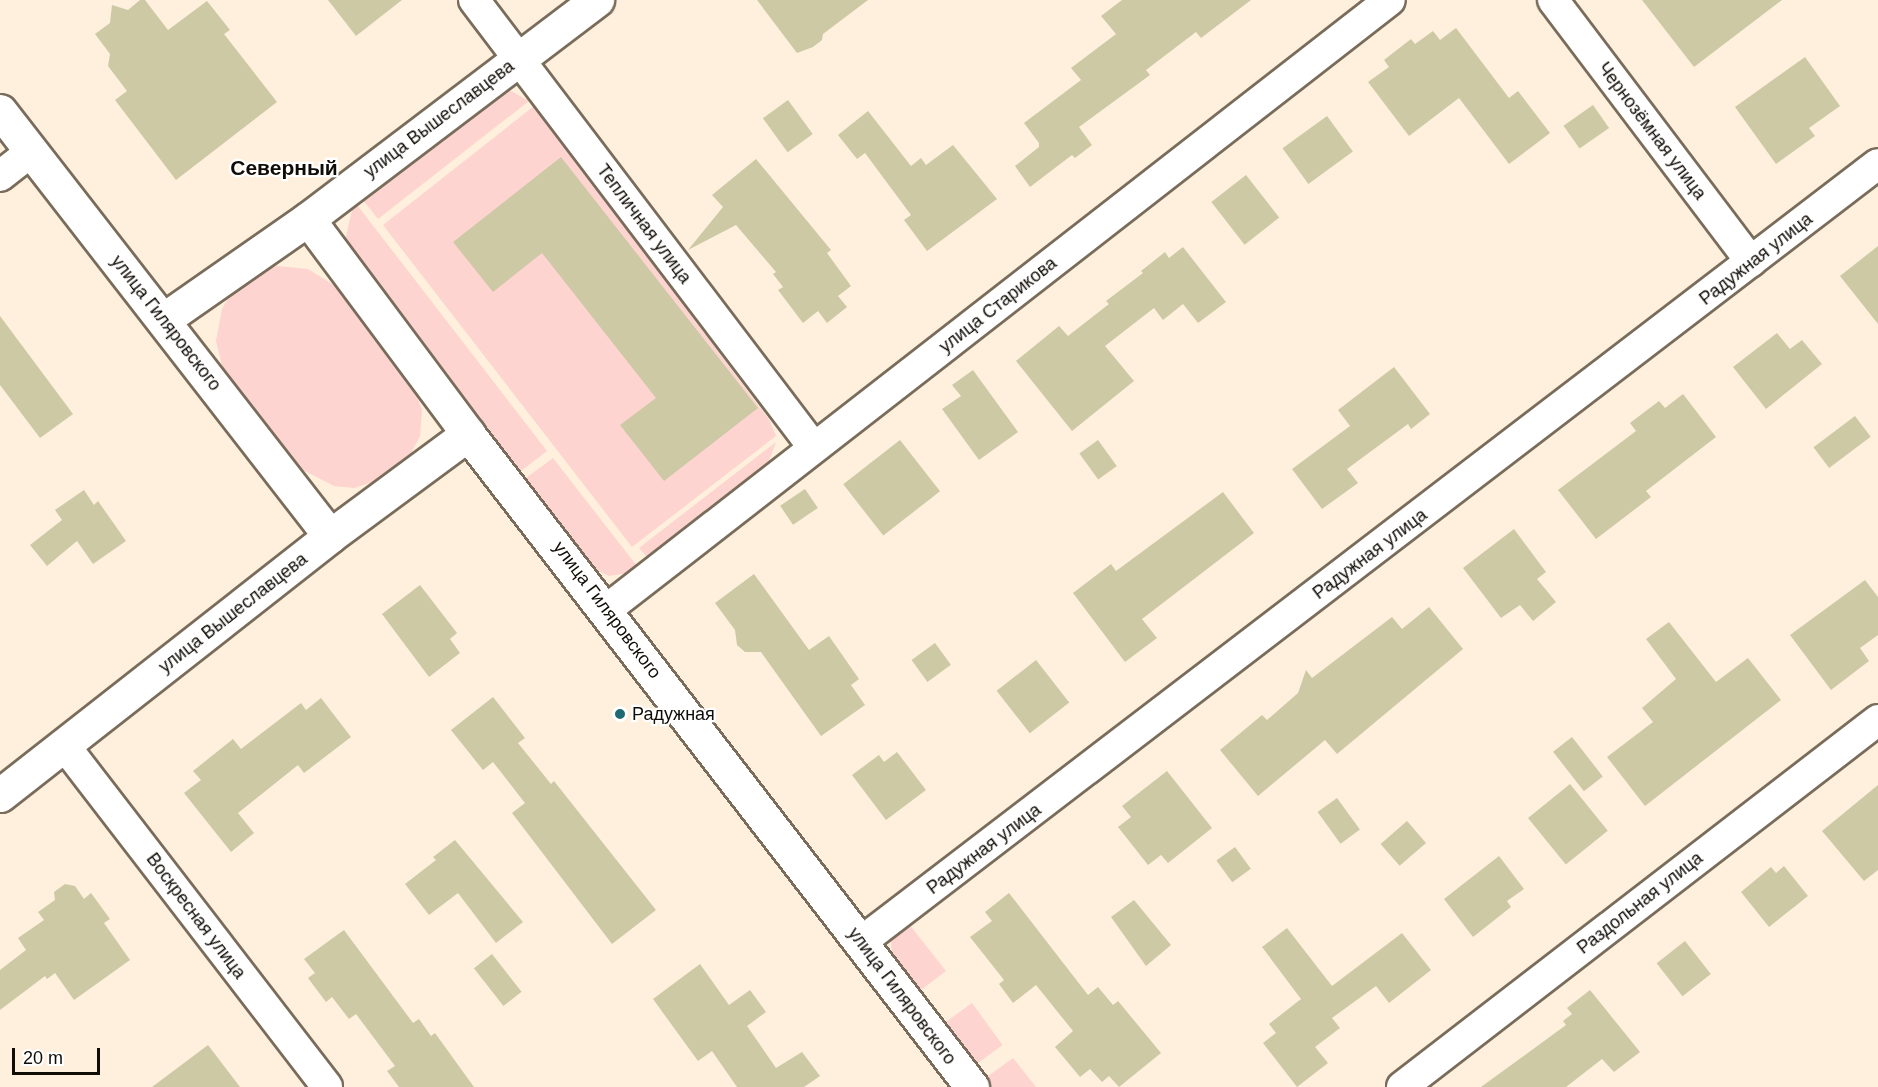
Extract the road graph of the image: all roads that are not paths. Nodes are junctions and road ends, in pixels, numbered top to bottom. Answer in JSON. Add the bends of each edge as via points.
{"nodes":[{"id":1,"x":474,"y":0,"type":"edge"},
{"id":2,"x":597,"y":0,"type":"edge"},
{"id":3,"x":1390,"y":0,"type":"edge"},
{"id":4,"x":1553,"y":0,"type":"edge"},
{"id":5,"x":520,"y":57,"type":"junction"},
{"id":6,"x":0,"y":111,"type":"edge"},
{"id":7,"x":31,"y":152,"type":"junction"},
{"id":8,"x":1878,"y":165,"type":"edge"},
{"id":9,"x":0,"y":176,"type":"edge"},
{"id":10,"x":308,"y":219,"type":"junction"},
{"id":11,"x":1751,"y":262,"type":"junction"},
{"id":12,"x":163,"y":320,"type":"junction"},
{"id":13,"x":468,"y":434,"type":"junction"},
{"id":14,"x":814,"y":448,"type":"junction"},
{"id":15,"x":330,"y":536,"type":"junction"},
{"id":16,"x":606,"y":610,"type":"junction"},
{"id":17,"x":1878,"y":720,"type":"edge"},
{"id":18,"x":64,"y":746,"type":"junction"},
{"id":19,"x":0,"y":795,"type":"edge"},
{"id":20,"x":861,"y":942,"type":"junction"},
{"id":21,"x":327,"y":1087,"type":"edge"},
{"id":22,"x":972,"y":1087,"type":"edge"},
{"id":23,"x":1402,"y":1087,"type":"edge"}],
"edges":[{"from":1,"to":5,"type":"street","name":"Тепличная улица"},
{"from":2,"to":5,"type":"street","name":"улица Вышеславцева"},
{"from":3,"to":14,"type":"street","name":"улица Старикова"},
{"from":4,"to":11,"type":"street","name":"Чернозёмная улица"},
{"from":5,"to":10,"type":"street","name":"улица Вышеславцева"},
{"from":5,"to":14,"type":"street","name":"Тепличная улица"},
{"from":6,"to":7,"type":"street","name":"улица Гиляровского"},
{"from":7,"to":9,"type":"street"},
{"from":7,"to":12,"type":"street","name":"улица Гиляровского"},
{"from":8,"to":11,"type":"street","name":"Радужная улица"},
{"from":10,"to":12,"type":"street","name":"улица Вышеславцева"},
{"from":10,"to":13,"type":"street","name":"улица Гиляровского"},
{"from":11,"to":20,"type":"street","name":"Радужная улица"},
{"from":12,"to":15,"type":"street","name":"улица Гиляровского"},
{"from":13,"to":15,"type":"street","name":"улица Вышеславцева"},
{"from":13,"to":16,"type":"street","name":"улица Гиляровского"},
{"from":14,"to":16,"type":"street","name":"улица Старикова"},
{"from":15,"to":18,"type":"street","name":"улица Вышеславцева"},
{"from":16,"to":20,"type":"street","name":"улица Гиляровского"},
{"from":17,"to":23,"type":"street","name":"Раздольная улица"},
{"from":18,"to":19,"type":"street","name":"улица Вышеславцева"},
{"from":18,"to":21,"type":"street","name":"Воскресная улица"},
{"from":20,"to":22,"type":"street","name":"улица Гиляровского"}]}
